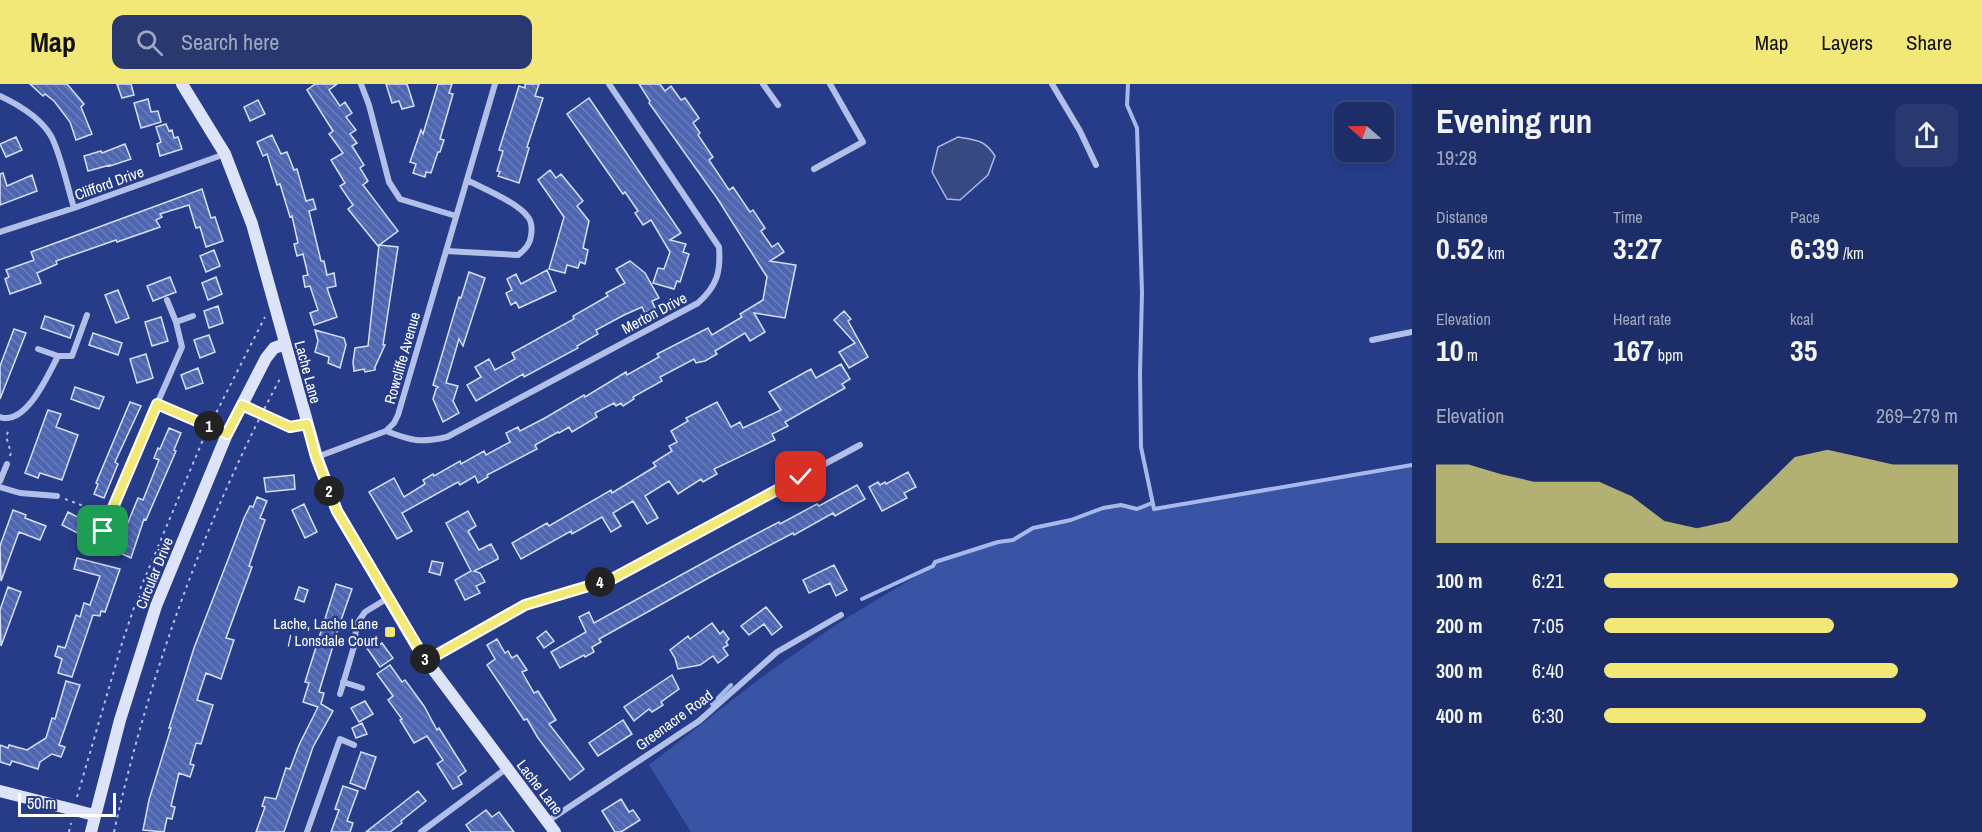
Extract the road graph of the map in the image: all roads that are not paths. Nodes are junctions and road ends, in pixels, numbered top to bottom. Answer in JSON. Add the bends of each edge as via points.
{"nodes":[{"id":1,"x":182,"y":84,"type":"edge"},
{"id":2,"x":362,"y":84,"type":"edge"},
{"id":3,"x":495,"y":84,"type":"edge"},
{"id":4,"x":609,"y":84,"type":"edge"},
{"id":5,"x":763,"y":84,"type":"edge"},
{"id":6,"x":830,"y":84,"type":"edge"},
{"id":7,"x":1052,"y":84,"type":"edge"},
{"id":8,"x":0,"y":96,"type":"edge"},
{"id":9,"x":778,"y":105,"type":"dead end"},
{"id":10,"x":225,"y":154,"type":"junction"},
{"id":11,"x":1096,"y":165,"type":"dead end"},
{"id":12,"x":814,"y":169,"type":"dead end"},
{"id":13,"x":467,"y":180,"type":"junction"},
{"id":14,"x":74,"y":208,"type":"junction"},
{"id":15,"x":456,"y":216,"type":"junction"},
{"id":16,"x":0,"y":232,"type":"edge"},
{"id":17,"x":446,"y":251,"type":"junction"},
{"id":18,"x":167,"y":300,"type":"dead end"},
{"id":19,"x":87,"y":315,"type":"dead end"},
{"id":20,"x":193,"y":316,"type":"dead end"},
{"id":21,"x":176,"y":322,"type":"junction"},
{"id":22,"x":1412,"y":332,"type":"edge"},
{"id":23,"x":1372,"y":340,"type":"dead end"},
{"id":24,"x":285,"y":344,"type":"junction"},
{"id":25,"x":38,"y":349,"type":"dead end"},
{"id":26,"x":58,"y":356,"type":"junction"},
{"id":27,"x":157,"y":404,"type":"junction"},
{"id":28,"x":0,"y":417,"type":"edge"},
{"id":29,"x":386,"y":431,"type":"junction"},
{"id":30,"x":227,"y":434,"type":"junction"},
{"id":31,"x":860,"y":445,"type":"dead end"},
{"id":32,"x":316,"y":457,"type":"junction"},
{"id":33,"x":7,"y":465,"type":"road end"},
{"id":34,"x":0,"y":482,"type":"edge"},
{"id":35,"x":0,"y":487,"type":"edge"},
{"id":36,"x":57,"y":496,"type":"road end"},
{"id":37,"x":103,"y":531,"type":"dead end"},
{"id":38,"x":388,"y":598,"type":"junction"},
{"id":39,"x":841,"y":615,"type":"dead end"},
{"id":40,"x":426,"y":661,"type":"junction"},
{"id":41,"x":343,"y":682,"type":"junction"},
{"id":42,"x":362,"y":688,"type":"dead end"},
{"id":43,"x":340,"y":694,"type":"dead end"},
{"id":44,"x":354,"y":745,"type":"dead end"},
{"id":45,"x":507,"y":768,"type":"junction"},
{"id":46,"x":0,"y":791,"type":"edge"},
{"id":47,"x":94,"y":815,"type":"junction"},
{"id":48,"x":548,"y":821,"type":"junction"},
{"id":49,"x":91,"y":832,"type":"edge"},
{"id":50,"x":307,"y":832,"type":"edge"},
{"id":51,"x":421,"y":832,"type":"edge"},
{"id":52,"x":555,"y":832,"type":"edge"}],
"edges":[{"from":1,"to":10,"type":"street","name":"Lache Lane"},
{"from":2,"to":15,"type":"street","via":[[393,190],[400,199]]},
{"from":3,"to":13,"type":"street","name":"Rowcliffe Avenue"},
{"from":4,"to":29,"type":"street","name":"Merton Drive","via":[[719,247],[720,261],[711,291],[698,303],[447,437],[426,442]]},
{"from":5,"to":9,"type":"street"},
{"from":6,"to":12,"type":"street","via":[[863,142]]},
{"from":7,"to":11,"type":"street"},
{"from":8,"to":14,"type":"street","via":[[30,113],[52,138]]},
{"from":10,"to":14,"type":"street","name":"Clifford Drive"},
{"from":10,"to":24,"type":"street","name":"Lache Lane","via":[[252,224]]},
{"from":13,"to":15,"type":"street","name":"Rowcliffe Avenue"},
{"from":13,"to":17,"type":"street","via":[[518,208],[529,218],[531,238],[526,250],[518,255]]},
{"from":14,"to":16,"type":"street","name":"Clifford Drive"},
{"from":15,"to":17,"type":"street","name":"Rowcliffe Avenue"},
{"from":17,"to":29,"type":"street","name":"Rowcliffe Avenue","via":[[398,415]]},
{"from":18,"to":21,"type":"street"},
{"from":19,"to":26,"type":"street","via":[[72,356]]},
{"from":20,"to":21,"type":"street"},
{"from":21,"to":27,"type":"street","via":[[182,347]]},
{"from":22,"to":23,"type":"street"},
{"from":24,"to":30,"type":"street","name":"Circular Drive","via":[[274,348],[266,358]]},
{"from":24,"to":32,"type":"street","name":"Lache Lane"},
{"from":25,"to":26,"type":"street"},
{"from":26,"to":28,"type":"street","via":[[37,395],[17,417]]},
{"from":27,"to":30,"type":"street"},
{"from":27,"to":37,"type":"street"},
{"from":29,"to":32,"type":"street"},
{"from":30,"to":47,"type":"street","name":"Circular Drive","via":[[156,606]]},
{"from":31,"to":40,"type":"street","via":[[612,579],[525,605]]},
{"from":32,"to":38,"type":"street","name":"Lache Lane","via":[[337,511]]},
{"from":33,"to":34,"type":"street"},
{"from":35,"to":36,"type":"street","via":[[20,494]]},
{"from":38,"to":40,"type":"street","name":"Lache Lane"},
{"from":38,"to":41,"type":"street","via":[[365,612],[356,625],[355,643]]},
{"from":39,"to":48,"type":"street","name":"Greenacre Road","via":[[777,652],[699,721]]},
{"from":40,"to":45,"type":"street","name":"Lache Lane"},
{"from":41,"to":42,"type":"street"},
{"from":41,"to":43,"type":"street"},
{"from":44,"to":50,"type":"street","via":[[340,739]]},
{"from":45,"to":48,"type":"street","name":"Lache Lane"},
{"from":45,"to":51,"type":"street"},
{"from":46,"to":47,"type":"street"},
{"from":47,"to":49,"type":"street","name":"Circular Drive"},
{"from":48,"to":52,"type":"street","name":"Lache Lane"}]}
